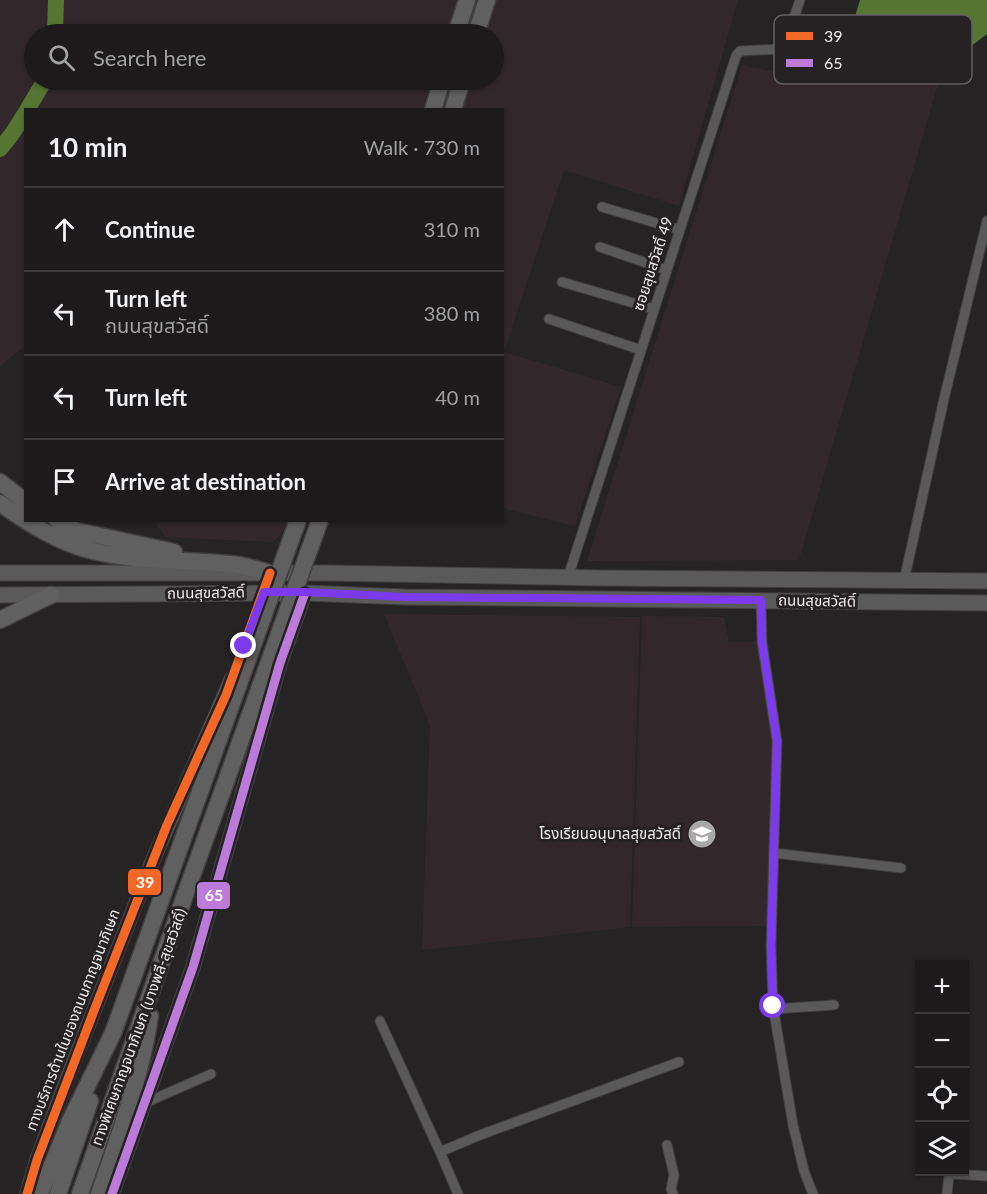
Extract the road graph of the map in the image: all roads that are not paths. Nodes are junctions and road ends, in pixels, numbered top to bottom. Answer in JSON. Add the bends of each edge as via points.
{"nodes":[{"id":1,"x":467,"y":0,"type":"edge"},
{"id":2,"x":487,"y":0,"type":"edge"},
{"id":3,"x":800,"y":0,"type":"edge"},
{"id":4,"x":795,"y":15,"type":"edge"},
{"id":5,"x":459,"y":24,"type":"edge"},
{"id":6,"x":479,"y":24,"type":"edge"},
{"id":7,"x":774,"y":49,"type":"edge"},
{"id":8,"x":439,"y":90,"type":"edge"},
{"id":9,"x":459,"y":90,"type":"edge"},
{"id":10,"x":434,"y":108,"type":"edge"},
{"id":11,"x":454,"y":108,"type":"edge"},
{"id":12,"x":602,"y":207,"type":"dead end"},
{"id":13,"x":987,"y":221,"type":"edge"},
{"id":14,"x":680,"y":230,"type":"junction"},
{"id":15,"x":600,"y":247,"type":"dead end"},
{"id":16,"x":667,"y":270,"type":"junction"},
{"id":17,"x":562,"y":282,"type":"dead end"},
{"id":18,"x":654,"y":309,"type":"junction"},
{"id":19,"x":549,"y":319,"type":"dead end"},
{"id":20,"x":641,"y":350,"type":"junction"},
{"id":21,"x":0,"y":482,"type":"edge"},
{"id":22,"x":24,"y":500,"type":"edge"},
{"id":23,"x":0,"y":503,"type":"edge"},
{"id":24,"x":24,"y":520,"type":"edge"},
{"id":25,"x":28,"y":522,"type":"edge"},
{"id":26,"x":61,"y":522,"type":"edge"},
{"id":27,"x":297,"y":522,"type":"edge"},
{"id":28,"x":319,"y":522,"type":"edge"},
{"id":29,"x":231,"y":564,"type":"junction"},
{"id":30,"x":0,"y":573,"type":"edge"},
{"id":31,"x":270,"y":573,"type":"junction"},
{"id":32,"x":568,"y":577,"type":"junction"},
{"id":33,"x":904,"y":581,"type":"junction"},
{"id":34,"x":987,"y":581,"type":"edge"},
{"id":35,"x":264,"y":592,"type":"junction"},
{"id":36,"x":305,"y":592,"type":"junction"},
{"id":37,"x":0,"y":595,"type":"edge"},
{"id":38,"x":51,"y":595,"type":"junction"},
{"id":39,"x":761,"y":600,"type":"junction"},
{"id":40,"x":987,"y":603,"type":"edge"},
{"id":41,"x":0,"y":620,"type":"edge"},
{"id":42,"x":774,"y":853,"type":"junction"},
{"id":43,"x":901,"y":868,"type":"dead end"},
{"id":44,"x":155,"y":980,"type":"junction"},
{"id":45,"x":834,"y":1005,"type":"dead end"},
{"id":46,"x":773,"y":1009,"type":"junction"},
{"id":47,"x":380,"y":1021,"type":"dead end"},
{"id":48,"x":113,"y":1033,"type":"junction"},
{"id":49,"x":679,"y":1062,"type":"dead end"},
{"id":50,"x":211,"y":1074,"type":"dead end"},
{"id":51,"x":145,"y":1104,"type":"junction"},
{"id":52,"x":667,"y":1144,"type":"dead end"},
{"id":53,"x":440,"y":1152,"type":"junction"},
{"id":54,"x":987,"y":1176,"type":"edge"},
{"id":55,"x":27,"y":1194,"type":"edge"},
{"id":56,"x":40,"y":1194,"type":"edge"},
{"id":57,"x":58,"y":1194,"type":"edge"},
{"id":58,"x":80,"y":1194,"type":"edge"},
{"id":59,"x":99,"y":1194,"type":"edge"},
{"id":60,"x":112,"y":1194,"type":"edge"},
{"id":61,"x":458,"y":1194,"type":"edge"},
{"id":62,"x":673,"y":1194,"type":"edge"},
{"id":63,"x":813,"y":1194,"type":"edge"},
{"id":64,"x":947,"y":1194,"type":"edge"}],
"edges":[{"from":1,"to":5,"type":"highway"},
{"from":2,"to":6,"type":"highway"},
{"from":3,"to":4,"type":"street","name":"ซอยสุขสวัสดิ์ 49"},
{"from":7,"to":14,"type":"street","name":"ซอยสุขสวัสดิ์ 49","via":[[740,51],[736,56]]},
{"from":8,"to":10,"type":"highway"},
{"from":9,"to":11,"type":"highway"},
{"from":12,"to":14,"type":"street"},
{"from":13,"to":33,"type":"street"},
{"from":14,"to":16,"type":"street","name":"ซอยสุขสวัสดิ์ 49"},
{"from":15,"to":16,"type":"street"},
{"from":16,"to":18,"type":"street","name":"ซอยสุขสวัสดิ์ 49"},
{"from":17,"to":18,"type":"street"},
{"from":18,"to":20,"type":"street","name":"ซอยสุขสวัสดิ์ 49"},
{"from":19,"to":20,"type":"street"},
{"from":20,"to":32,"type":"street","name":"ซอยสุขสวัสดิ์ 49"},
{"from":21,"to":22,"type":"highway"},
{"from":23,"to":24,"type":"highway"},
{"from":25,"to":29,"type":"highway","via":[[92,551],[138,559]]},
{"from":26,"to":29,"type":"highway","via":[[77,531]]},
{"from":27,"to":48,"type":"highway","name":"ทางพิเศษกาญจนาภิเษก (บางพลี-สุขสวัสดิ์)","bridge":true},
{"from":28,"to":44,"type":"highway","name":"ทางพิเศษกาญจนาภิเษก (บางพลี-สุขสวัสดิ์)","bridge":true},
{"from":29,"to":31,"type":"highway"},
{"from":30,"to":31,"type":"main road","name":"ถนนสุขสวัสดิ์"},
{"from":31,"to":32,"type":"main road","name":"ถนนสุขสวัสดิ์"},
{"from":31,"to":35,"type":"main road"},
{"from":32,"to":33,"type":"main road","name":"ถนนสุขสวัสดิ์"},
{"from":33,"to":34,"type":"main road","name":"ถนนสุขสวัสดิ์"},
{"from":35,"to":36,"type":"main road","name":"ถนนสุขสวัสดิ์"},
{"from":35,"to":38,"type":"main road","name":"ถนนสุขสวัสดิ์"},
{"from":35,"to":55,"type":"main road","name":"ทางบริการด้านในของถนนกาญจนาภิเษก","via":[[226,695],[167,825],[69,1074]]},
{"from":36,"to":39,"type":"main road","name":"ถนนสุขสวัสดิ์","via":[[405,597]]},
{"from":36,"to":51,"type":"main road","via":[[280,663],[193,968]]},
{"from":37,"to":38,"type":"main road","name":"ถนนสุขสวัสดิ์"},
{"from":38,"to":41,"type":"highway"},
{"from":39,"to":40,"type":"main road","name":"ถนนสุขสวัสดิ์"},
{"from":39,"to":42,"type":"street","via":[[762,642],[777,741]]},
{"from":42,"to":43,"type":"street"},
{"from":42,"to":46,"type":"street"},
{"from":44,"to":58,"type":"highway","name":"ทางพิเศษกาญจนาภิเษก (บางพลี-สุขสวัสดิ์)"},
{"from":44,"to":59,"type":"highway","via":[[140,1070]]},
{"from":45,"to":46,"type":"street"},
{"from":46,"to":63,"type":"street","via":[[793,1125]]},
{"from":47,"to":53,"type":"street"},
{"from":48,"to":56,"type":"highway"},
{"from":48,"to":57,"type":"highway","name":"ทางพิเศษกาญจนาภิเษก (บางพลี-สุขสวัสดิ์)"},
{"from":49,"to":53,"type":"street"},
{"from":50,"to":51,"type":"street"},
{"from":51,"to":60,"type":"main road"},
{"from":52,"to":62,"type":"street","via":[[674,1175]]},
{"from":53,"to":61,"type":"street"},
{"from":54,"to":64,"type":"street","via":[[949,1175]]}]}
